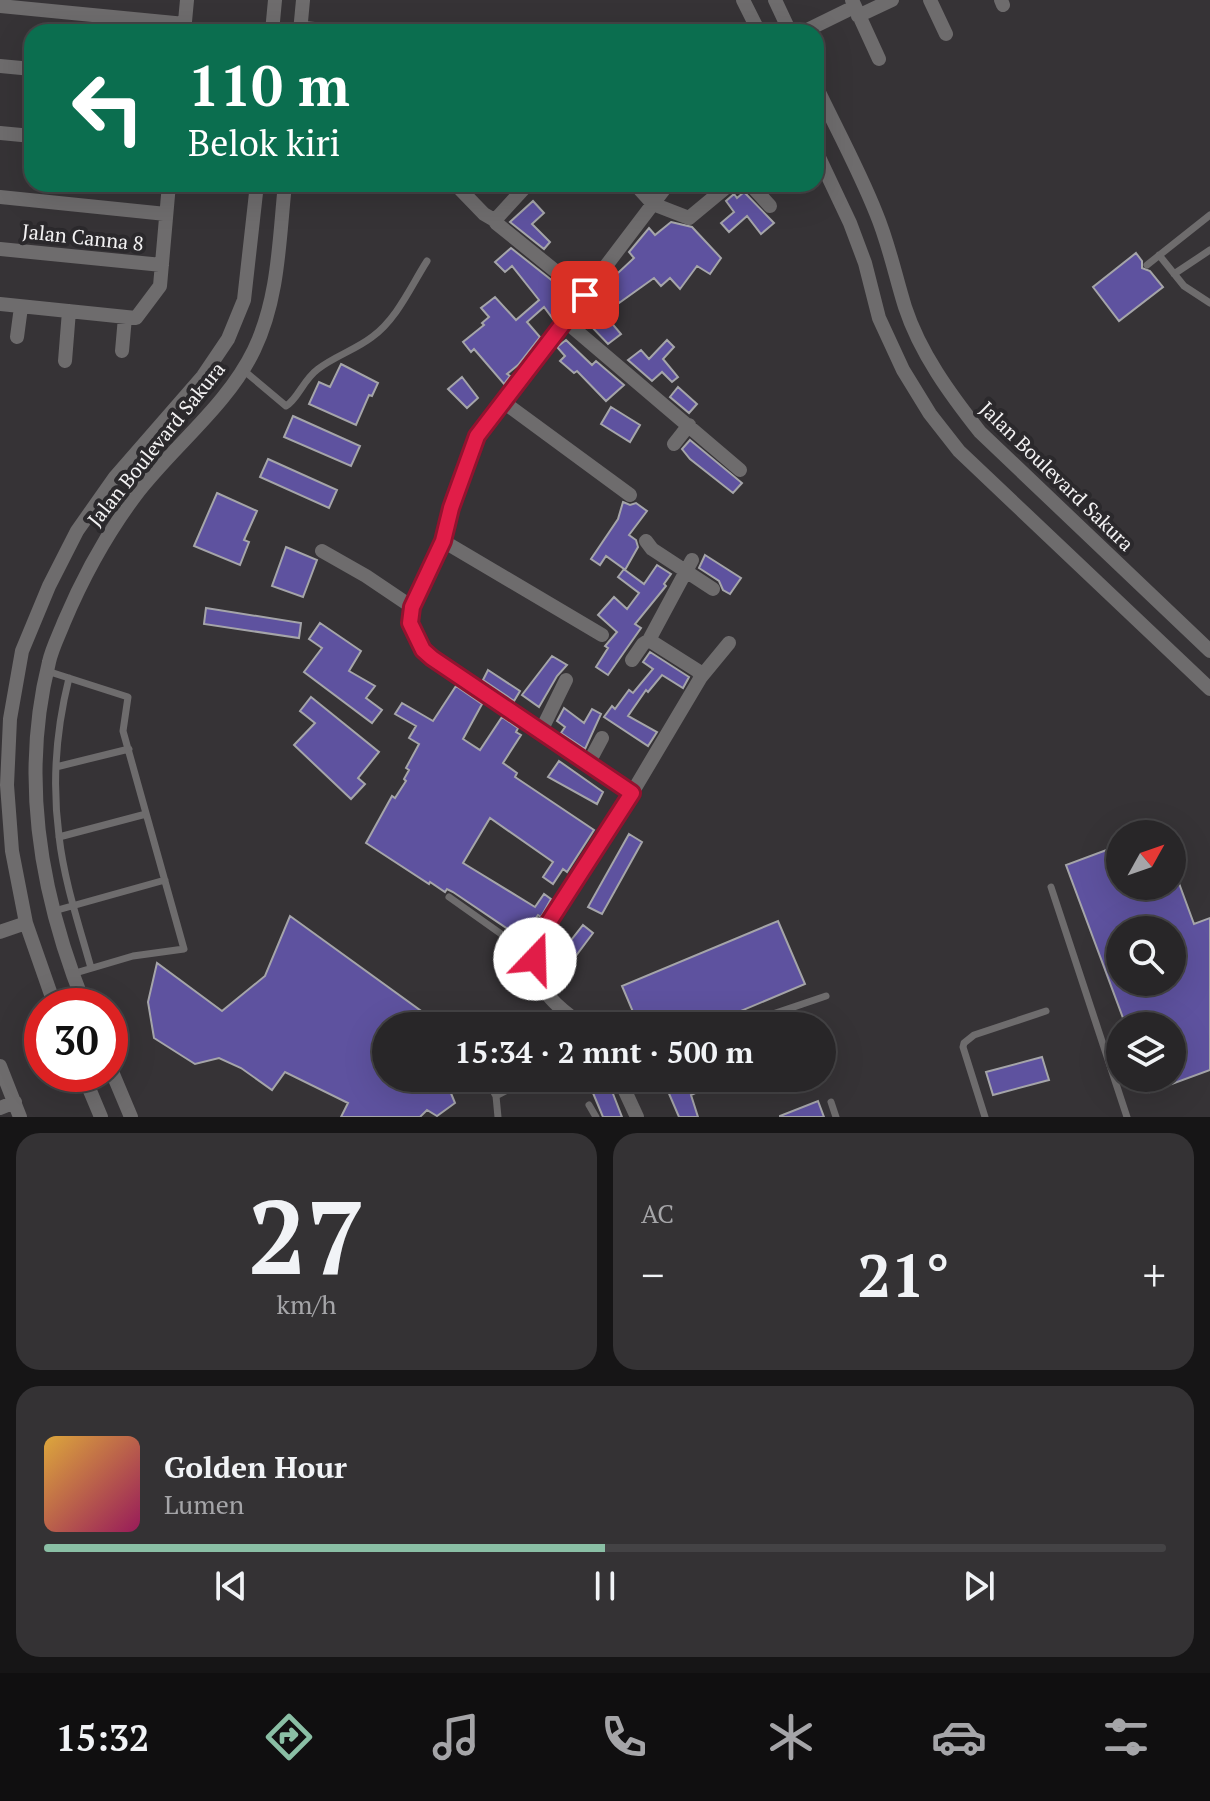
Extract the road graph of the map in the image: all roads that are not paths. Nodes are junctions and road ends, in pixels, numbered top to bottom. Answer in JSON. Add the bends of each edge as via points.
{"nodes":[{"id":1,"x":187,"y":0,"type":"edge"},
{"id":2,"x":275,"y":0,"type":"edge"},
{"id":3,"x":303,"y":0,"type":"edge"},
{"id":4,"x":743,"y":0,"type":"edge"},
{"id":5,"x":775,"y":0,"type":"edge"},
{"id":6,"x":892,"y":0,"type":"edge"},
{"id":7,"x":930,"y":0,"type":"edge"},
{"id":8,"x":0,"y":6,"type":"edge"},
{"id":9,"x":855,"y":8,"type":"edge"},
{"id":10,"x":151,"y":24,"type":"edge"},
{"id":11,"x":185,"y":24,"type":"edge"},
{"id":12,"x":273,"y":24,"type":"edge"},
{"id":13,"x":300,"y":24,"type":"edge"},
{"id":14,"x":755,"y":24,"type":"edge"},
{"id":15,"x":786,"y":24,"type":"edge"},
{"id":16,"x":820,"y":24,"type":"edge"},
{"id":17,"x":946,"y":34,"type":"dead end"},
{"id":18,"x":879,"y":59,"type":"dead end"},
{"id":19,"x":0,"y":66,"type":"edge"},
{"id":20,"x":24,"y":68,"type":"edge"},
{"id":21,"x":824,"y":103,"type":"edge"},
{"id":22,"x":0,"y":133,"type":"edge"},
{"id":23,"x":24,"y":135,"type":"edge"},
{"id":24,"x":824,"y":167,"type":"edge"},
{"id":25,"x":858,"y":175,"type":"junction"},
{"id":26,"x":834,"y":188,"type":"junction"},
{"id":27,"x":168,"y":192,"type":"edge"},
{"id":28,"x":256,"y":192,"type":"edge"},
{"id":29,"x":284,"y":192,"type":"edge"},
{"id":30,"x":463,"y":192,"type":"edge"},
{"id":31,"x":521,"y":192,"type":"edge"},
{"id":32,"x":642,"y":192,"type":"edge"},
{"id":33,"x":662,"y":192,"type":"edge"},
{"id":34,"x":720,"y":192,"type":"edge"},
{"id":35,"x":757,"y":192,"type":"edge"},
{"id":36,"x":0,"y":197,"type":"edge"},
{"id":37,"x":653,"y":204,"type":"junction"},
{"id":38,"x":770,"y":206,"type":"dead end"},
{"id":39,"x":166,"y":214,"type":"junction"},
{"id":40,"x":1210,"y":215,"type":"edge"},
{"id":41,"x":496,"y":221,"type":"junction"},
{"id":42,"x":0,"y":249,"type":"edge"},
{"id":43,"x":1210,"y":250,"type":"edge"},
{"id":44,"x":1159,"y":255,"type":"junction"},
{"id":45,"x":427,"y":261,"type":"dead end"},
{"id":46,"x":162,"y":265,"type":"junction"},
{"id":47,"x":1147,"y":265,"type":"dead end"},
{"id":48,"x":1174,"y":274,"type":"junction"},
{"id":49,"x":585,"y":295,"type":"junction"},
{"id":50,"x":1210,"y":303,"type":"edge"},
{"id":51,"x":0,"y":304,"type":"edge"},
{"id":52,"x":21,"y":307,"type":"junction"},
{"id":53,"x":69,"y":311,"type":"junction"},
{"id":54,"x":130,"y":318,"type":"junction"},
{"id":55,"x":565,"y":321,"type":"junction"},
{"id":56,"x":17,"y":337,"type":"dead end"},
{"id":57,"x":122,"y":351,"type":"dead end"},
{"id":58,"x":65,"y":361,"type":"dead end"},
{"id":59,"x":242,"y":369,"type":"junction"},
{"id":60,"x":502,"y":401,"type":"junction"},
{"id":61,"x":689,"y":425,"type":"junction"},
{"id":62,"x":674,"y":444,"type":"dead end"},
{"id":63,"x":740,"y":470,"type":"dead end"},
{"id":64,"x":630,"y":495,"type":"dead end"},
{"id":65,"x":77,"y":531,"type":"junction"},
{"id":66,"x":443,"y":541,"type":"junction"},
{"id":67,"x":646,"y":541,"type":"dead end"},
{"id":68,"x":101,"y":545,"type":"junction"},
{"id":69,"x":322,"y":551,"type":"dead end"},
{"id":70,"x":688,"y":565,"type":"junction"},
{"id":71,"x":713,"y":589,"type":"dead end"},
{"id":72,"x":412,"y":607,"type":"junction"},
{"id":73,"x":602,"y":635,"type":"dead end"},
{"id":74,"x":649,"y":640,"type":"junction"},
{"id":75,"x":729,"y":643,"type":"dead end"},
{"id":76,"x":1210,"y":653,"type":"edge"},
{"id":77,"x":632,"y":660,"type":"dead end"},
{"id":78,"x":47,"y":671,"type":"junction"},
{"id":79,"x":1192,"y":672,"type":"junction"},
{"id":80,"x":701,"y":677,"type":"junction"},
{"id":81,"x":69,"y":678,"type":"junction"},
{"id":82,"x":566,"y":680,"type":"dead end"},
{"id":83,"x":1210,"y":689,"type":"edge"},
{"id":84,"x":541,"y":731,"type":"junction"},
{"id":85,"x":602,"y":738,"type":"dead end"},
{"id":86,"x":129,"y":749,"type":"junction"},
{"id":87,"x":588,"y":764,"type":"junction"},
{"id":88,"x":56,"y":767,"type":"junction"},
{"id":89,"x":632,"y":793,"type":"junction"},
{"id":90,"x":146,"y":814,"type":"junction"},
{"id":91,"x":59,"y":837,"type":"junction"},
{"id":92,"x":165,"y":880,"type":"junction"},
{"id":93,"x":1051,"y":887,"type":"dead end"},
{"id":94,"x":449,"y":897,"type":"dead end"},
{"id":95,"x":74,"y":906,"type":"junction"},
{"id":96,"x":52,"y":912,"type":"junction"},
{"id":97,"x":26,"y":923,"type":"junction"},
{"id":98,"x":0,"y":932,"type":"edge"},
{"id":99,"x":535,"y":959,"type":"junction"},
{"id":100,"x":91,"y":968,"type":"junction"},
{"id":101,"x":72,"y":974,"type":"junction"},
{"id":102,"x":49,"y":988,"type":"edge"},
{"id":103,"x":78,"y":988,"type":"edge"},
{"id":104,"x":826,"y":996,"type":"dead end"},
{"id":105,"x":1046,"y":1011,"type":"dead end"},
{"id":106,"x":566,"y":1012,"type":"edge"},
{"id":107,"x":779,"y":1012,"type":"edge"},
{"id":108,"x":0,"y":1066,"type":"edge"},
{"id":109,"x":91,"y":1092,"type":"edge"},
{"id":110,"x":120,"y":1092,"type":"edge"},
{"id":111,"x":494,"y":1092,"type":"edge"},
{"id":112,"x":504,"y":1092,"type":"edge"},
{"id":113,"x":625,"y":1092,"type":"edge"},
{"id":114,"x":496,"y":1096,"type":"junction"},
{"id":115,"x":831,"y":1102,"type":"dead end"},
{"id":116,"x":589,"y":1105,"type":"dead end"},
{"id":117,"x":0,"y":1108,"type":"edge"},
{"id":118,"x":18,"y":1110,"type":"edge"},
{"id":119,"x":101,"y":1117,"type":"edge"},
{"id":120,"x":131,"y":1117,"type":"edge"},
{"id":121,"x":498,"y":1117,"type":"edge"},
{"id":122,"x":596,"y":1117,"type":"edge"},
{"id":123,"x":637,"y":1117,"type":"edge"},
{"id":124,"x":836,"y":1117,"type":"edge"},
{"id":125,"x":985,"y":1117,"type":"edge"},
{"id":126,"x":1127,"y":1117,"type":"edge"}],
"edges":[{"from":1,"to":11,"type":"street"},
{"from":2,"to":12,"type":"street"},
{"from":3,"to":13,"type":"street"},
{"from":4,"to":14,"type":"street"},
{"from":5,"to":15,"type":"street"},
{"from":6,"to":9,"type":"street"},
{"from":7,"to":17,"type":"street"},
{"from":8,"to":10,"type":"street"},
{"from":9,"to":16,"type":"street"},
{"from":9,"to":18,"type":"street"},
{"from":19,"to":20,"type":"street"},
{"from":21,"to":25,"type":"street","name":"Jalan Boulevard Sakura"},
{"from":22,"to":23,"type":"street"},
{"from":24,"to":26,"type":"street"},
{"from":25,"to":26,"type":"street"},
{"from":25,"to":76,"type":"street","name":"Jalan Boulevard Sakura","via":[[876,212],[906,309],[953,398],[980,432]]},
{"from":26,"to":79,"type":"street","via":[[865,263],[879,318],[930,414],[959,451]]},
{"from":27,"to":39,"type":"street"},
{"from":28,"to":65,"type":"street","name":"Jalan Boulevard Sakura","via":[[244,300],[228,339]]},
{"from":29,"to":59,"type":"street","name":"Jalan Boulevard Sakura","via":[[271,307]]},
{"from":30,"to":41,"type":"street"},
{"from":31,"to":41,"type":"street"},
{"from":32,"to":37,"type":"street"},
{"from":33,"to":37,"type":"street"},
{"from":34,"to":37,"type":"street","via":[[689,218]]},
{"from":35,"to":38,"type":"street"},
{"from":36,"to":39,"type":"street"},
{"from":37,"to":49,"type":"street"},
{"from":39,"to":46,"type":"street"},
{"from":40,"to":44,"type":"lane"},
{"from":41,"to":49,"type":"street"},
{"from":42,"to":46,"type":"street","name":"Jalan Canna 8"},
{"from":43,"to":48,"type":"lane"},
{"from":44,"to":47,"type":"lane"},
{"from":44,"to":48,"type":"lane"},
{"from":45,"to":59,"type":"lane","via":[[382,328],[316,370],[286,406]]},
{"from":46,"to":54,"type":"street","via":[[160,286]]},
{"from":48,"to":50,"type":"lane"},
{"from":49,"to":55,"type":"street"},
{"from":51,"to":52,"type":"street"},
{"from":52,"to":53,"type":"street"},
{"from":52,"to":56,"type":"street"},
{"from":53,"to":54,"type":"street"},
{"from":53,"to":58,"type":"street"},
{"from":54,"to":57,"type":"street"},
{"from":55,"to":60,"type":"street"},
{"from":55,"to":61,"type":"street"},
{"from":59,"to":68,"type":"street","name":"Jalan Boulevard Sakura"},
{"from":60,"to":64,"type":"street"},
{"from":60,"to":66,"type":"street","via":[[477,436]]},
{"from":61,"to":62,"type":"street"},
{"from":61,"to":63,"type":"street"},
{"from":65,"to":68,"type":"street"},
{"from":65,"to":97,"type":"street","name":"Jalan Boulevard Sakura","via":[[22,651],[10,719],[12,851]]},
{"from":66,"to":72,"type":"street"},
{"from":66,"to":73,"type":"street"},
{"from":67,"to":70,"type":"street"},
{"from":68,"to":78,"type":"street","name":"Jalan Boulevard Sakura"},
{"from":69,"to":72,"type":"street"},
{"from":70,"to":71,"type":"street"},
{"from":70,"to":74,"type":"street"},
{"from":72,"to":84,"type":"street","via":[[410,623],[423,650]]},
{"from":74,"to":77,"type":"street"},
{"from":74,"to":80,"type":"street"},
{"from":75,"to":80,"type":"street"},
{"from":76,"to":79,"type":"street"},
{"from":78,"to":81,"type":"lane"},
{"from":78,"to":96,"type":"street","name":"Jalan Boulevard Sakura","via":[[37,723],[35,785],[39,847]]},
{"from":79,"to":83,"type":"street"},
{"from":80,"to":89,"type":"street"},
{"from":81,"to":86,"type":"lane","via":[[128,697],[123,721]]},
{"from":81,"to":88,"type":"lane"},
{"from":82,"to":84,"type":"street"},
{"from":84,"to":87,"type":"street"},
{"from":85,"to":87,"type":"street"},
{"from":86,"to":88,"type":"lane"},
{"from":86,"to":90,"type":"lane"},
{"from":87,"to":89,"type":"street"},
{"from":88,"to":91,"type":"lane"},
{"from":89,"to":99,"type":"street","via":[[545,928]]},
{"from":90,"to":91,"type":"lane"},
{"from":90,"to":92,"type":"lane"},
{"from":91,"to":95,"type":"lane"},
{"from":92,"to":95,"type":"lane"},
{"from":92,"to":100,"type":"lane","via":[[184,949]]},
{"from":93,"to":126,"type":"lane"},
{"from":94,"to":99,"type":"lane"},
{"from":95,"to":96,"type":"lane"},
{"from":95,"to":100,"type":"lane"},
{"from":96,"to":101,"type":"street","name":"Jalan Boulevard Sakura"},
{"from":97,"to":98,"type":"street"},
{"from":97,"to":102,"type":"street","name":"Jalan Boulevard Sakura"},
{"from":99,"to":106,"type":"street","via":[[550,999]]},
{"from":100,"to":101,"type":"lane"},
{"from":101,"to":103,"type":"street","name":"Jalan Boulevard Sakura"},
{"from":104,"to":107,"type":"lane"},
{"from":105,"to":125,"type":"lane","via":[[964,1043]]},
{"from":108,"to":118,"type":"street"},
{"from":109,"to":119,"type":"street"},
{"from":110,"to":120,"type":"street"},
{"from":111,"to":114,"type":"lane"},
{"from":112,"to":114,"type":"lane"},
{"from":113,"to":123,"type":"street"},
{"from":114,"to":121,"type":"lane"},
{"from":115,"to":124,"type":"lane"},
{"from":116,"to":122,"type":"lane"},
{"from":117,"to":118,"type":"street"}]}
